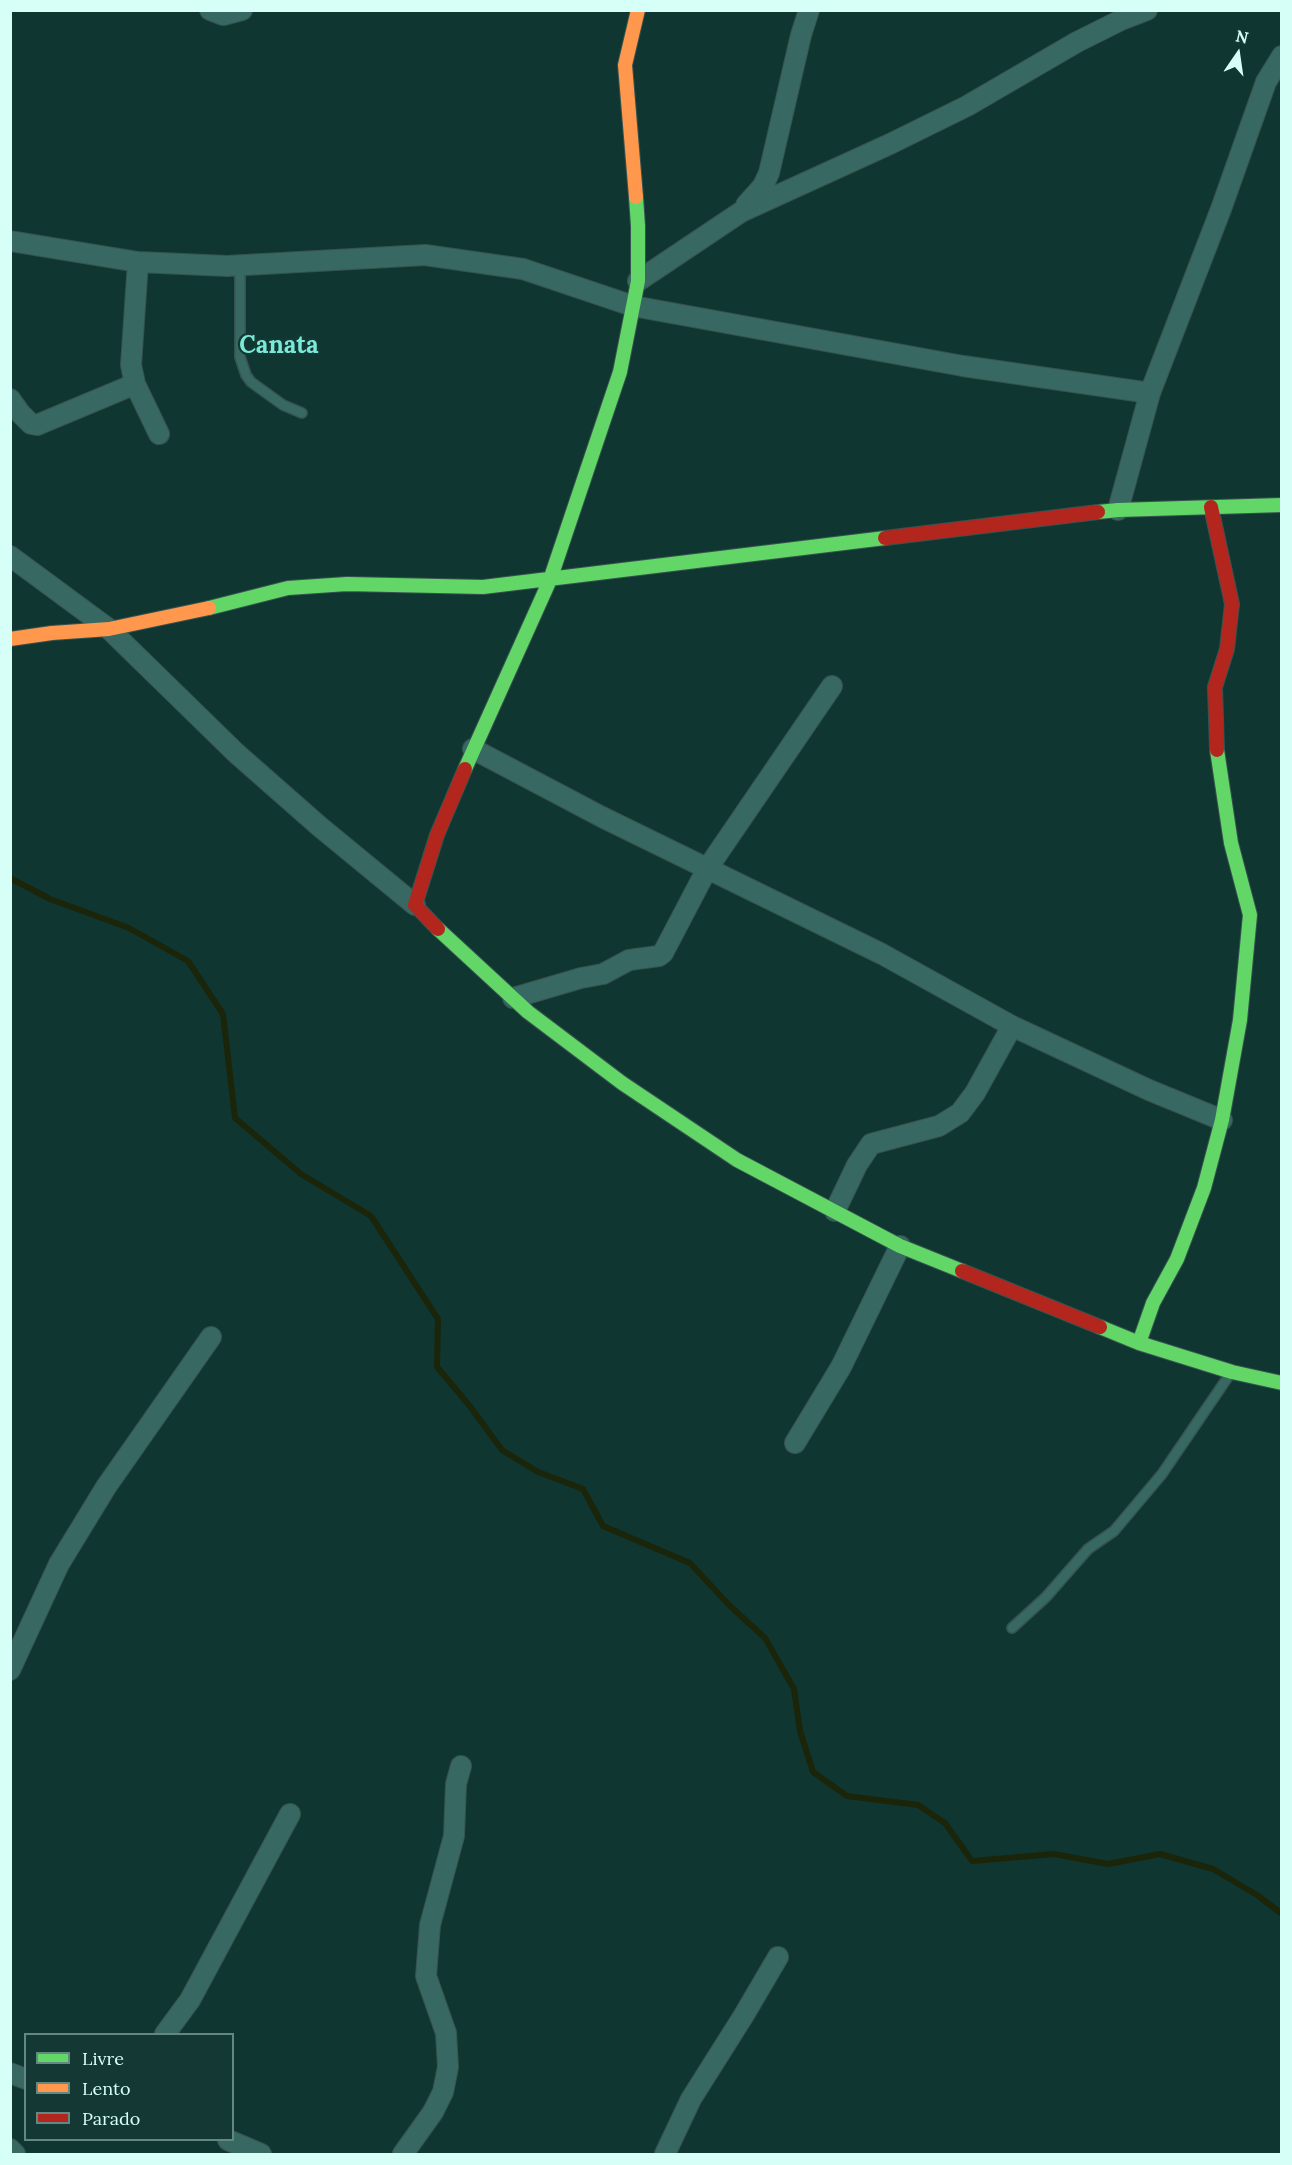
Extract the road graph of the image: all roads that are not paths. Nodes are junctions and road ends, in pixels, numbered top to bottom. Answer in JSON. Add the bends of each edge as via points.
{"nodes":[{"id":1,"x":210,"y":10,"type":"edge"},
{"id":2,"x":242,"y":10,"type":"edge"},
{"id":3,"x":638,"y":10,"type":"edge"},
{"id":4,"x":809,"y":10,"type":"edge"},
{"id":5,"x":1148,"y":10,"type":"edge"},
{"id":6,"x":1281,"y":56,"type":"edge"},
{"id":7,"x":1274,"y":85,"type":"edge"},
{"id":8,"x":741,"y":212,"type":"junction"},
{"id":9,"x":10,"y":241,"type":"edge"},
{"id":10,"x":138,"y":262,"type":"junction"},
{"id":11,"x":240,"y":265,"type":"junction"},
{"id":12,"x":638,"y":280,"type":"junction"},
{"id":13,"x":633,"y":306,"type":"junction"},
{"id":14,"x":135,"y":384,"type":"junction"},
{"id":15,"x":1150,"y":393,"type":"junction"},
{"id":16,"x":10,"y":399,"type":"edge"},
{"id":17,"x":302,"y":413,"type":"dead end"},
{"id":18,"x":159,"y":434,"type":"dead end"},
{"id":19,"x":1281,"y":505,"type":"edge"},
{"id":20,"x":1211,"y":507,"type":"junction"},
{"id":21,"x":1118,"y":510,"type":"junction"},
{"id":22,"x":10,"y":556,"type":"edge"},
{"id":23,"x":550,"y":580,"type":"junction"},
{"id":24,"x":109,"y":628,"type":"junction"},
{"id":25,"x":10,"y":639,"type":"edge"},
{"id":26,"x":832,"y":686,"type":"dead end"},
{"id":27,"x":473,"y":749,"type":"junction"},
{"id":28,"x":708,"y":869,"type":"junction"},
{"id":29,"x":415,"y":905,"type":"junction"},
{"id":30,"x":513,"y":998,"type":"junction"},
{"id":31,"x":1012,"y":1026,"type":"junction"},
{"id":32,"x":1222,"y":1120,"type":"junction"},
{"id":33,"x":835,"y":1211,"type":"junction"},
{"id":34,"x":900,"y":1246,"type":"junction"},
{"id":35,"x":211,"y":1337,"type":"dead end"},
{"id":36,"x":1139,"y":1343,"type":"junction"},
{"id":37,"x":1232,"y":1372,"type":"junction"},
{"id":38,"x":1281,"y":1383,"type":"edge"},
{"id":39,"x":795,"y":1443,"type":"dead end"},
{"id":40,"x":1012,"y":1628,"type":"dead end"},
{"id":41,"x":10,"y":1670,"type":"edge"},
{"id":42,"x":461,"y":1766,"type":"dead end"},
{"id":43,"x":290,"y":1814,"type":"dead end"},
{"id":44,"x":778,"y":1957,"type":"dead end"},
{"id":45,"x":166,"y":2033,"type":"edge"},
{"id":46,"x":232,"y":2141,"type":"edge"},
{"id":47,"x":10,"y":2149,"type":"edge"},
{"id":48,"x":15,"y":2154,"type":"edge"},
{"id":49,"x":261,"y":2154,"type":"edge"},
{"id":50,"x":403,"y":2154,"type":"edge"},
{"id":51,"x":665,"y":2154,"type":"edge"}],
"edges":[{"from":1,"to":2,"type":"street","via":[[223,15]]},
{"from":3,"to":12,"type":"street","via":[[625,65],[638,226]]},
{"from":4,"to":8,"type":"street","via":[[769,173]]},
{"from":5,"to":8,"type":"street","via":[[1086,38],[967,106]]},
{"from":6,"to":7,"type":"street"},
{"from":7,"to":15,"type":"street"},
{"from":8,"to":12,"type":"street"},
{"from":9,"to":10,"type":"street"},
{"from":10,"to":11,"type":"street"},
{"from":10,"to":14,"type":"street","via":[[131,365]]},
{"from":11,"to":13,"type":"street","via":[[425,255],[523,269]]},
{"from":11,"to":17,"type":"lane","via":[[240,357],[246,375],[283,405]]},
{"from":12,"to":13,"type":"street"},
{"from":13,"to":15,"type":"street","via":[[963,366]]},
{"from":13,"to":23,"type":"street","via":[[620,372]]},
{"from":14,"to":16,"type":"street","via":[[37,425],[31,424]]},
{"from":14,"to":18,"type":"street"},
{"from":15,"to":21,"type":"street"},
{"from":19,"to":20,"type":"street"},
{"from":20,"to":21,"type":"street"},
{"from":20,"to":32,"type":"street","via":[[1232,604],[1227,649],[1215,687],[1217,757],[1231,843],[1250,915],[1240,1020]]},
{"from":21,"to":23,"type":"street"},
{"from":22,"to":24,"type":"street"},
{"from":23,"to":24,"type":"street","via":[[483,587],[347,584],[288,588]]},
{"from":23,"to":27,"type":"street"},
{"from":24,"to":25,"type":"street"},
{"from":24,"to":29,"type":"street","via":[[236,753]]},
{"from":26,"to":28,"type":"street"},
{"from":27,"to":28,"type":"street"},
{"from":27,"to":29,"type":"street","via":[[437,835]]},
{"from":28,"to":30,"type":"street","via":[[659,956],[628,960],[603,974]]},
{"from":28,"to":31,"type":"street","via":[[882,954]]},
{"from":29,"to":30,"type":"street"},
{"from":30,"to":33,"type":"street","via":[[622,1083],[737,1160]]},
{"from":31,"to":32,"type":"street"},
{"from":31,"to":33,"type":"street","via":[[960,1113],[939,1126],[871,1144]]},
{"from":32,"to":36,"type":"street","via":[[1204,1188]]},
{"from":33,"to":34,"type":"street"},
{"from":34,"to":36,"type":"street"},
{"from":34,"to":39,"type":"street","via":[[842,1367]]},
{"from":35,"to":41,"type":"street","via":[[106,1487],[59,1564]]},
{"from":36,"to":37,"type":"street"},
{"from":37,"to":38,"type":"street"},
{"from":37,"to":40,"type":"lane","via":[[1162,1474],[1114,1531],[1089,1549]]},
{"from":42,"to":50,"type":"street","via":[[456,1784],[454,1836],[430,1925],[426,1976],[446,2033],[448,2067],[443,2092],[433,2112]]},
{"from":43,"to":45,"type":"street","via":[[190,2000]]},
{"from":44,"to":51,"type":"street","via":[[691,2099]]},
{"from":46,"to":49,"type":"street"},
{"from":47,"to":48,"type":"street"}]}
